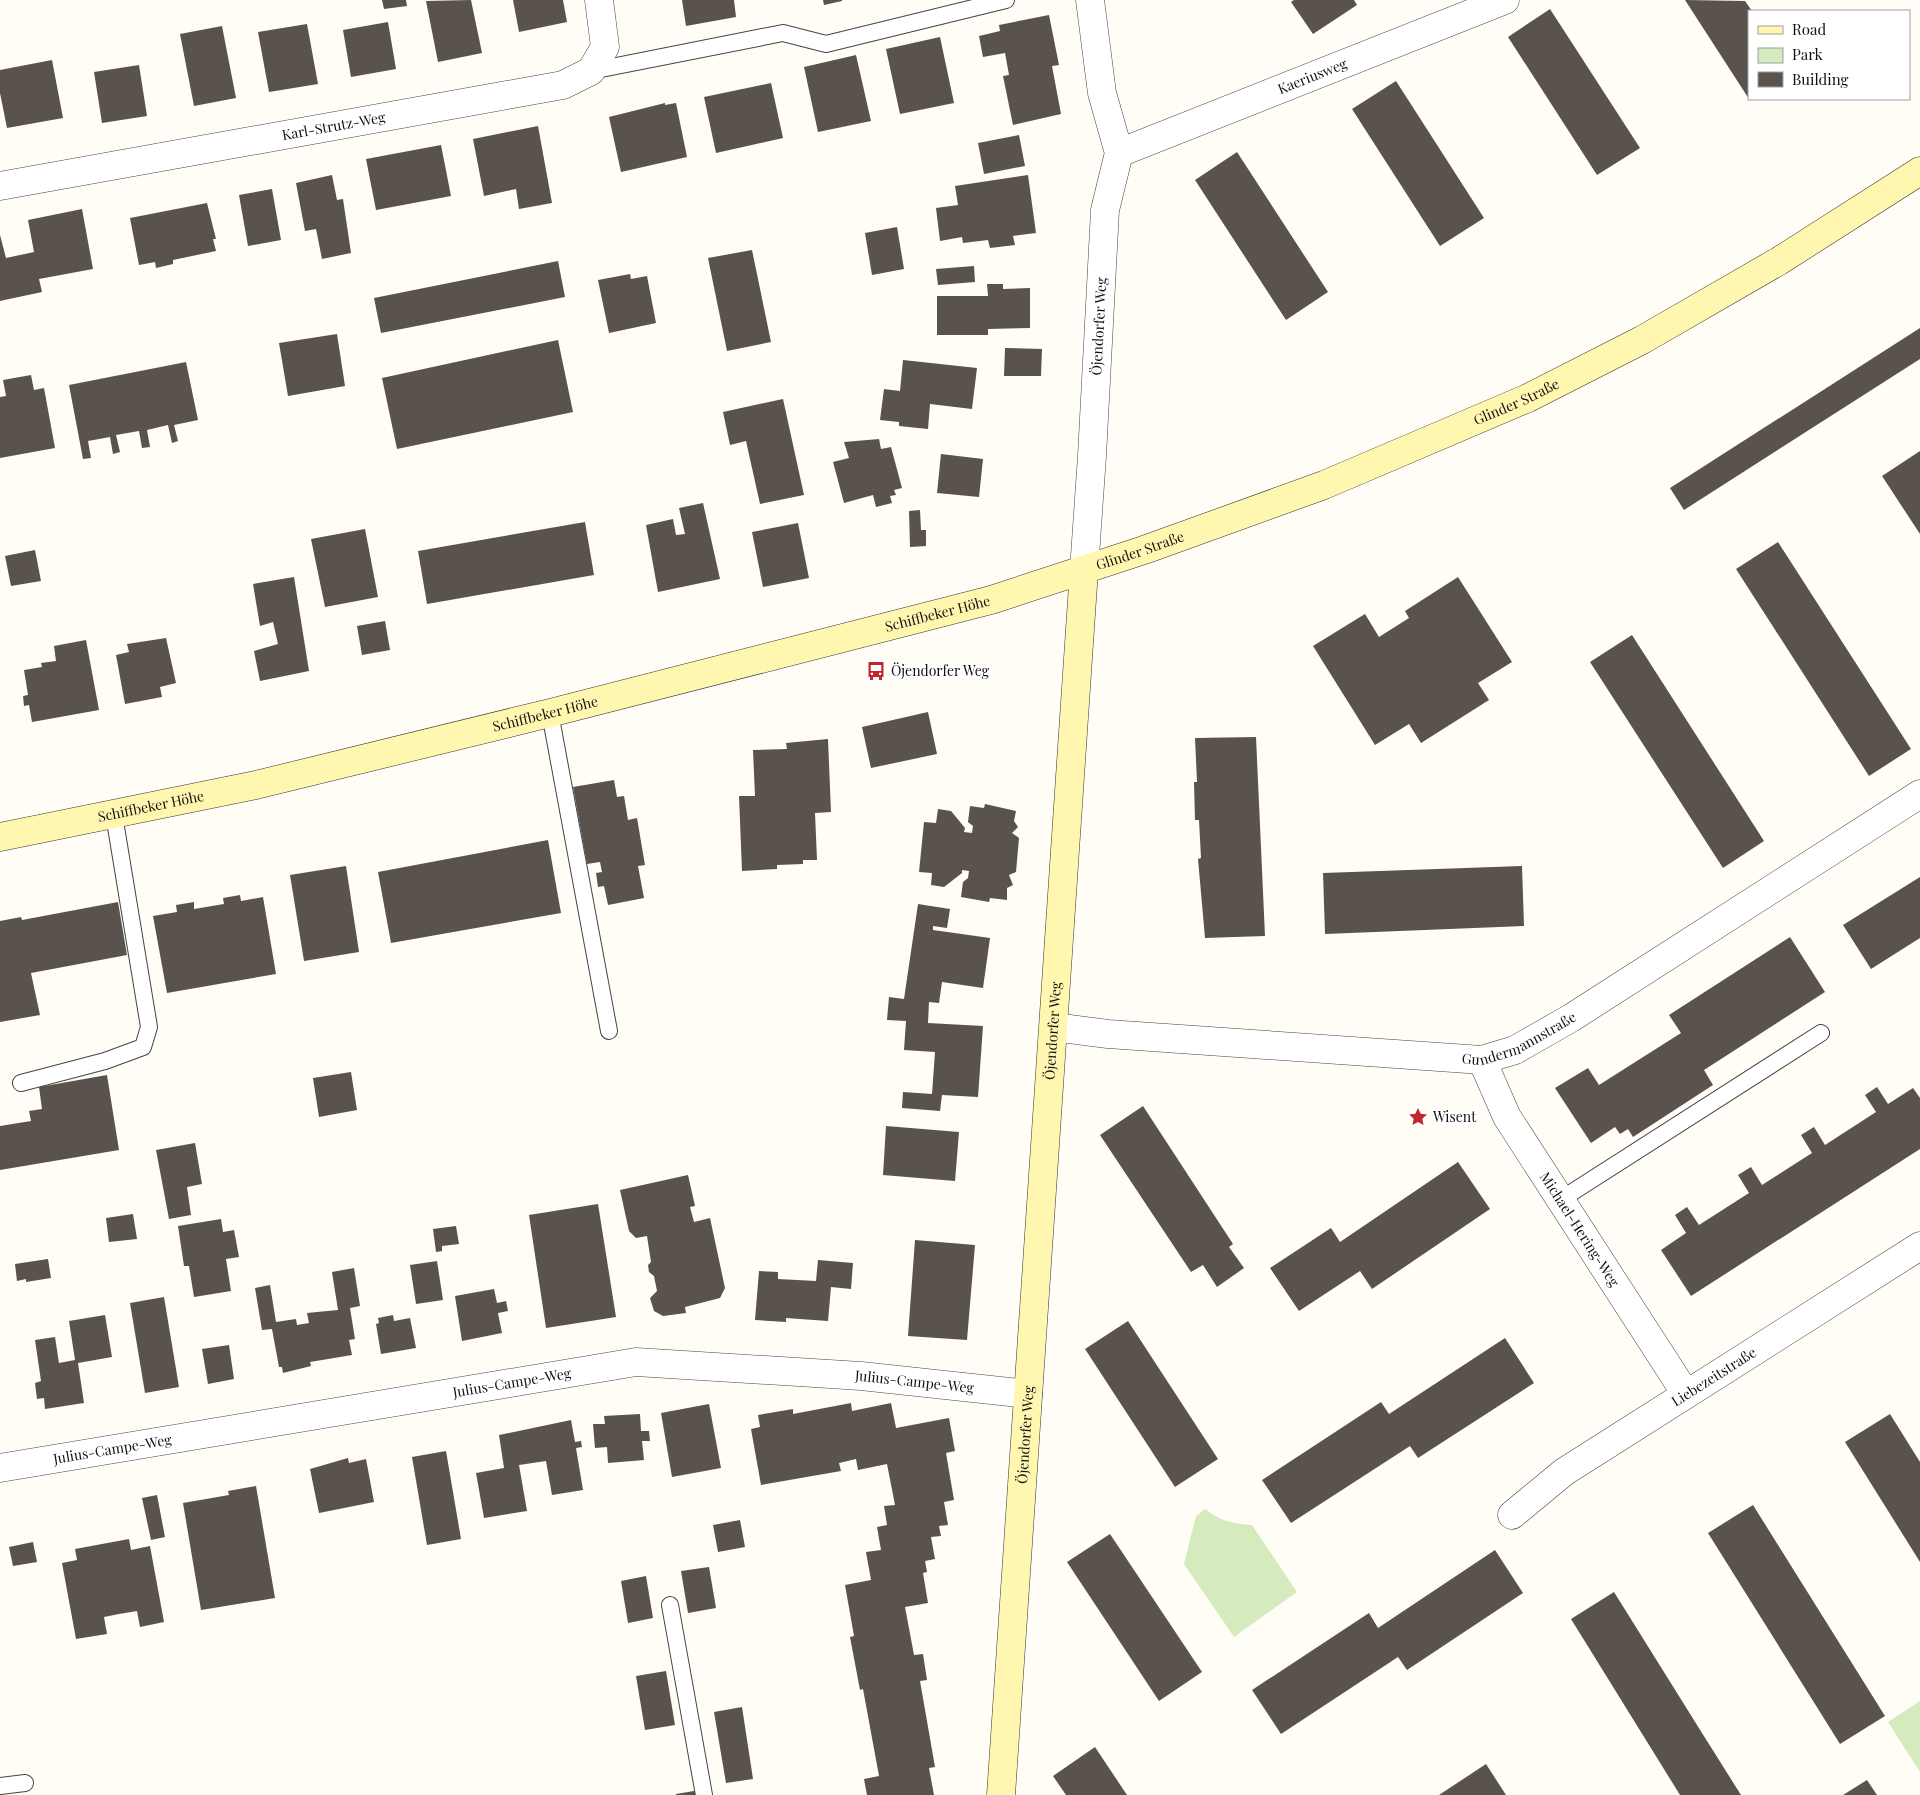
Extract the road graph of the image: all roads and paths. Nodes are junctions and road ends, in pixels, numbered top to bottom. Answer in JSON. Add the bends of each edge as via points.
{"nodes":[{"id":1,"x":599,"y":0,"type":"edge"},
{"id":2,"x":1006,"y":0,"type":"edge"},
{"id":3,"x":1090,"y":0,"type":"edge"},
{"id":4,"x":1505,"y":0,"type":"edge"},
{"id":5,"x":591,"y":71,"type":"junction"},
{"id":6,"x":1119,"y":153,"type":"junction"},
{"id":7,"x":1920,"y":170,"type":"edge"},
{"id":8,"x":0,"y":186,"type":"edge"},
{"id":9,"x":1084,"y":570,"type":"junction"},
{"id":10,"x":550,"y":712,"type":"junction"},
{"id":11,"x":1920,"y":794,"type":"edge"},
{"id":12,"x":114,"y":815,"type":"junction"},
{"id":13,"x":0,"y":837,"type":"edge"},
{"id":14,"x":1054,"y":1027,"type":"junction"},
{"id":15,"x":608,"y":1031,"type":"dead end"},
{"id":16,"x":1821,"y":1033,"type":"dead end"},
{"id":17,"x":1482,"y":1060,"type":"junction"},
{"id":18,"x":21,"y":1083,"type":"dead end"},
{"id":19,"x":1560,"y":1200,"type":"junction"},
{"id":20,"x":1920,"y":1246,"type":"edge"},
{"id":21,"x":1028,"y":1394,"type":"junction"},
{"id":22,"x":1686,"y":1394,"type":"junction"},
{"id":23,"x":0,"y":1468,"type":"edge"},
{"id":24,"x":1512,"y":1515,"type":"dead end"},
{"id":25,"x":670,"y":1605,"type":"dead end"},
{"id":26,"x":24,"y":1784,"type":"dead end"},
{"id":27,"x":0,"y":1786,"type":"edge"},
{"id":28,"x":704,"y":1795,"type":"edge"},
{"id":29,"x":1001,"y":1795,"type":"edge"}],
"edges":[{"from":1,"to":5,"type":"street","via":[[605,48]]},
{"from":2,"to":5,"type":"lane","via":[[826,44],[783,33]]},
{"from":3,"to":6,"type":"street","name":"Öjendorfer Weg","via":[[1102,93]]},
{"from":4,"to":6,"type":"street","name":"Kaeriusweg"},
{"from":5,"to":8,"type":"street","name":"Karl-Strutz-Weg","via":[[563,85]]},
{"from":6,"to":9,"type":"street","name":"Öjendorfer Weg","via":[[1105,210]]},
{"from":7,"to":9,"type":"main road","name":"Glinder Straße","via":[[1779,261],[1660,330],[1528,398],[1324,485]]},
{"from":9,"to":10,"type":"main road","name":"Schiffbeker Höhe","via":[[991,600]]},
{"from":9,"to":14,"type":"main road","name":"Öjendorfer Weg"},
{"from":10,"to":12,"type":"main road","name":"Schiffbeker Höhe","via":[[256,785]]},
{"from":10,"to":15,"type":"lane"},
{"from":11,"to":17,"type":"street","name":"Gundermannstraße","via":[[1571,1018],[1515,1050]]},
{"from":12,"to":13,"type":"main road","name":"Schiffbeker Höhe"},
{"from":12,"to":18,"type":"lane","via":[[149,1027],[143,1047],[105,1061]]},
{"from":14,"to":17,"type":"street","name":"Gundermannstraße","via":[[1108,1034]]},
{"from":14,"to":21,"type":"main road","name":"Öjendorfer Weg"},
{"from":16,"to":19,"type":"lane"},
{"from":17,"to":19,"type":"street","name":"Michael-Hering-Weg","via":[[1507,1117]]},
{"from":19,"to":22,"type":"street","name":"Michael-Hering-Weg"},
{"from":20,"to":22,"type":"street","name":"Liebezeitstraße"},
{"from":21,"to":23,"type":"street","name":"Julius-Campe-Weg","via":[[861,1376],[636,1362]]},
{"from":21,"to":29,"type":"main road","name":"Öjendorfer Weg"},
{"from":22,"to":24,"type":"street","name":"Liebezeitstraße","via":[[1564,1472]]},
{"from":25,"to":28,"type":"lane"},
{"from":26,"to":27,"type":"lane"}]}
